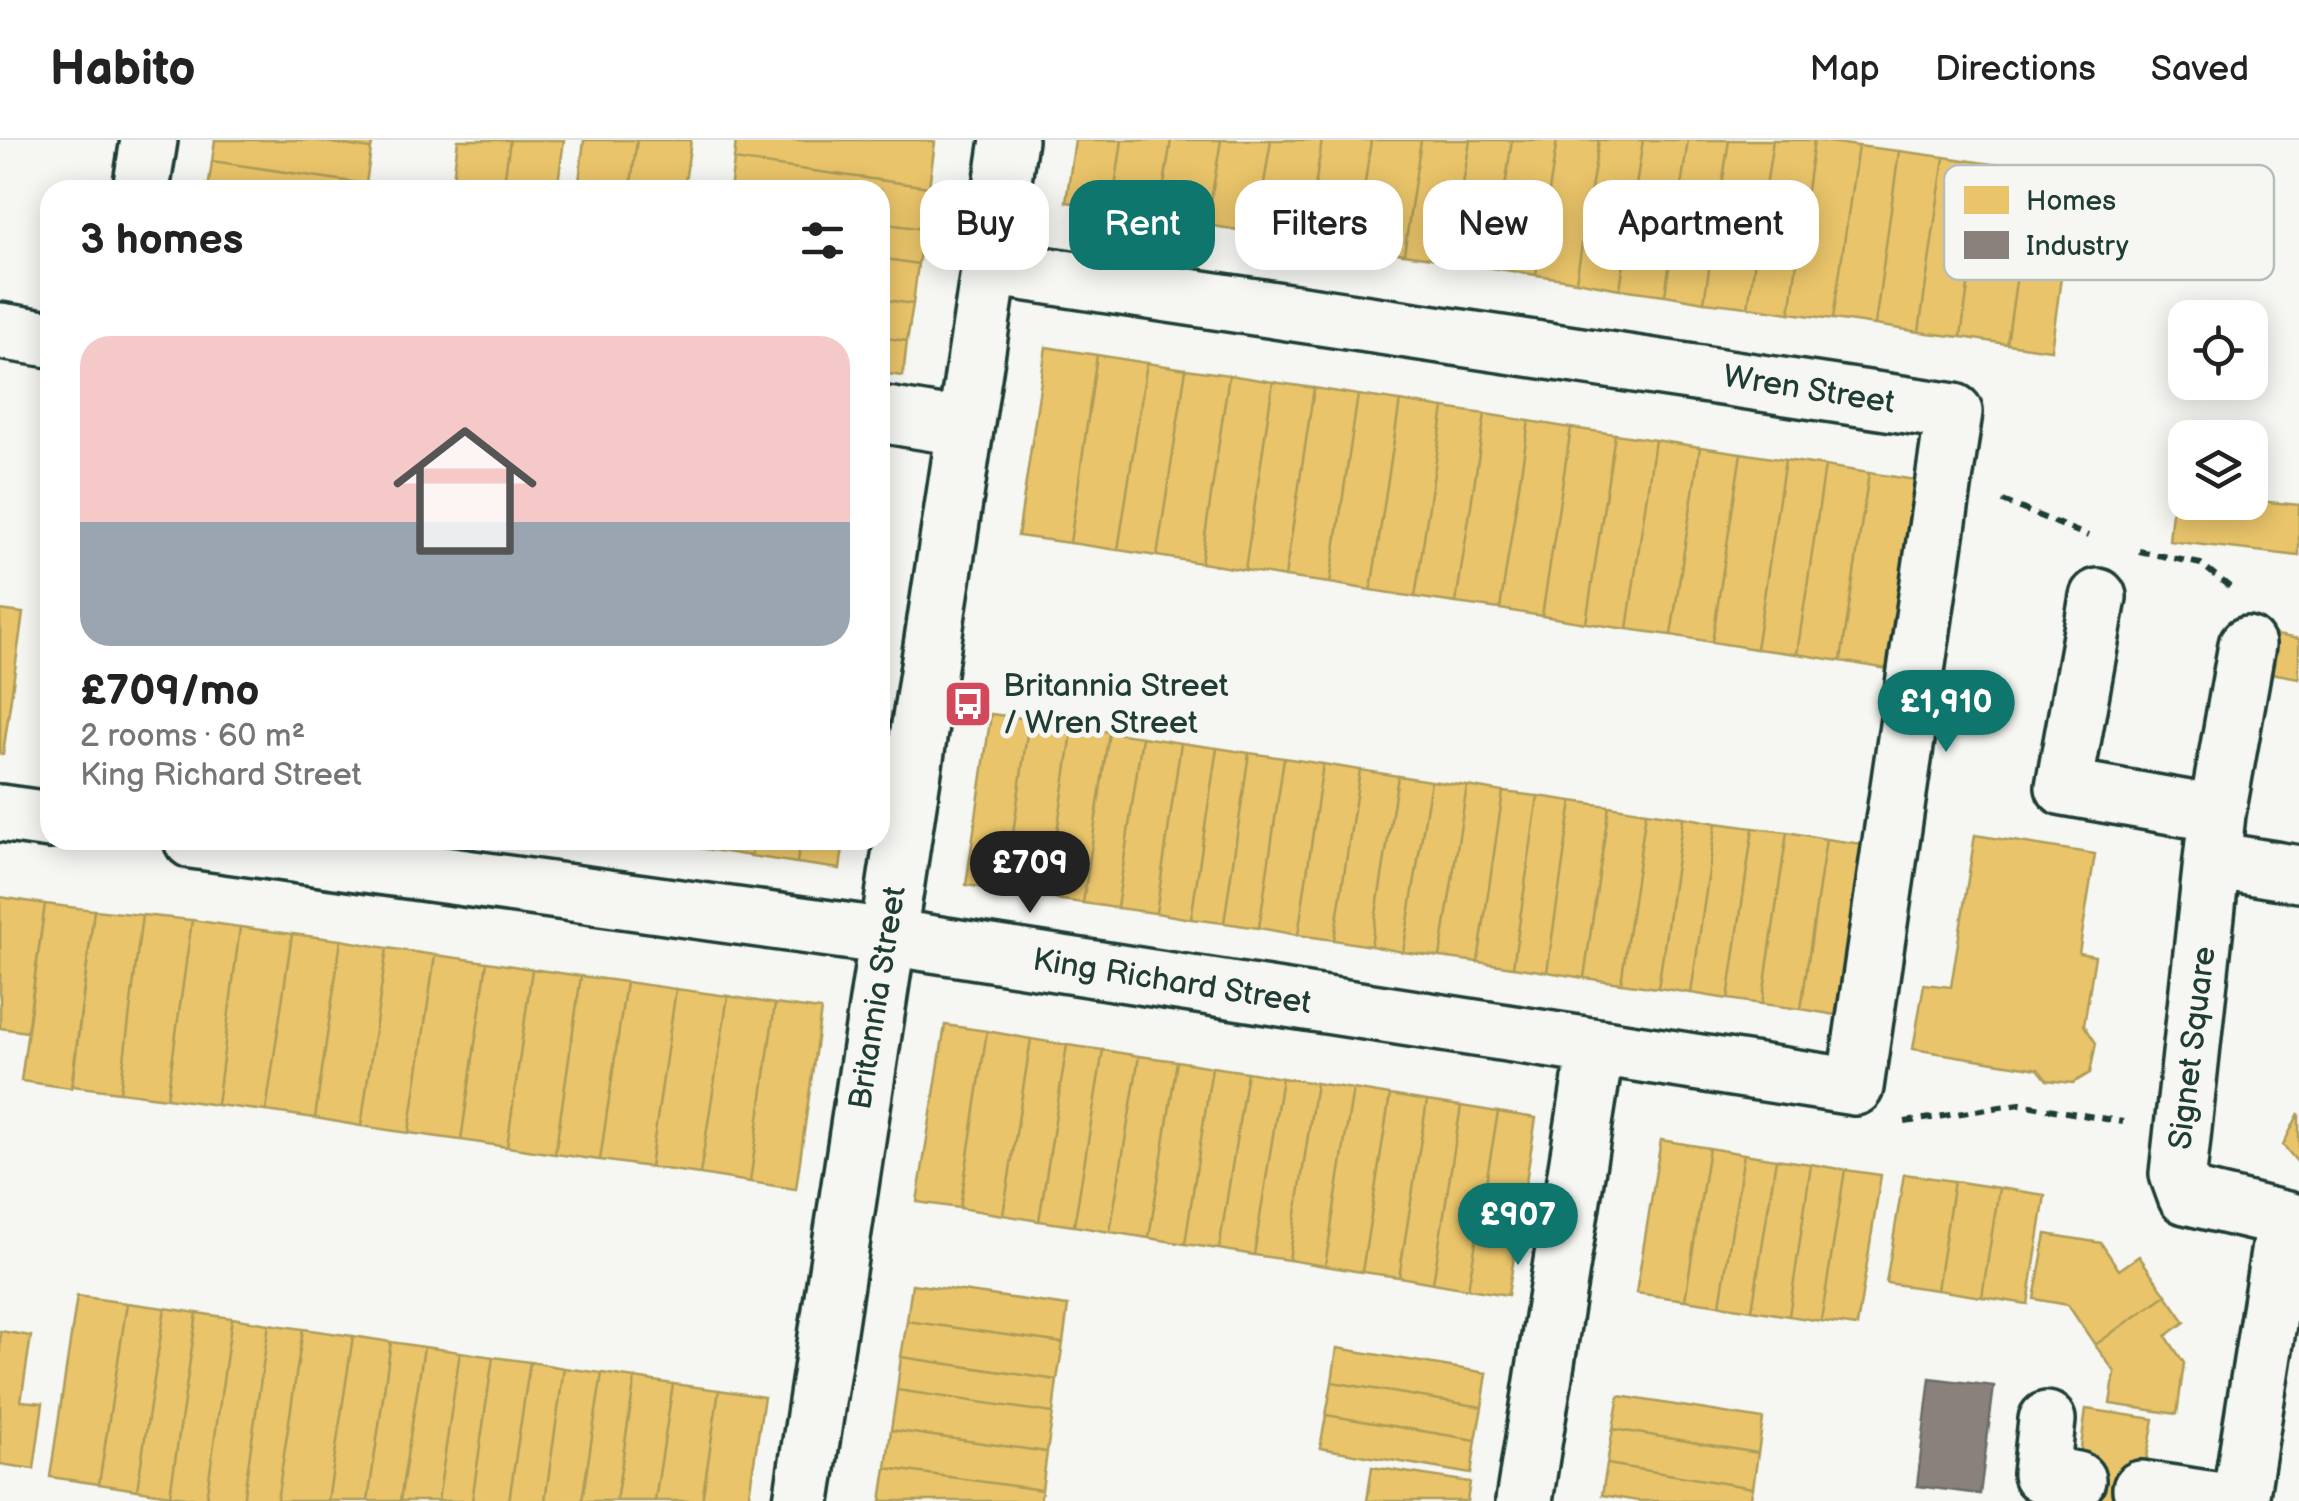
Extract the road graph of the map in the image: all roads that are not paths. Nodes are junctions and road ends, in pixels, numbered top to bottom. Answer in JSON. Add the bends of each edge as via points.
{"nodes":[{"id":1,"x":149,"y":140,"type":"edge"},
{"id":2,"x":1009,"y":140,"type":"edge"},
{"id":3,"x":143,"y":180,"type":"edge"},
{"id":4,"x":1003,"y":180,"type":"edge"},
{"id":5,"x":989,"y":270,"type":"edge"},
{"id":6,"x":1009,"y":270,"type":"edge"},
{"id":7,"x":0,"y":332,"type":"edge"},
{"id":8,"x":40,"y":338,"type":"edge"},
{"id":9,"x":890,"y":416,"type":"edge"},
{"id":10,"x":965,"y":428,"type":"junction"},
{"id":11,"x":2098,"y":597,"type":"dead end"},
{"id":12,"x":2247,"y":645,"type":"dead end"},
{"id":13,"x":2215,"y":837,"type":"junction"},
{"id":14,"x":264,"y":850,"type":"edge"},
{"id":15,"x":2299,"y":874,"type":"edge"},
{"id":16,"x":888,"y":937,"type":"junction"},
{"id":17,"x":1596,"y":1048,"type":"junction"},
{"id":18,"x":1854,"y":1086,"type":"joint"},
{"id":19,"x":2292,"y":1222,"type":"edge"},
{"id":20,"x":2047,"y":1420,"type":"dead end"},
{"id":21,"x":2077,"y":1480,"type":"dead end"},
{"id":22,"x":2140,"y":1489,"type":"dead end"},
{"id":23,"x":802,"y":1501,"type":"edge"},
{"id":24,"x":1524,"y":1501,"type":"edge"},
{"id":25,"x":2220,"y":1501,"type":"edge"},
{"id":26,"x":2240,"y":1501,"type":"edge"}],
"edges":[{"from":1,"to":3,"type":"street"},
{"from":2,"to":4,"type":"street","name":"Britannia Street"},
{"from":5,"to":10,"type":"street","name":"Britannia Street"},
{"from":6,"to":18,"type":"street","name":"Wren Street","via":[[1954,412]]},
{"from":7,"to":8,"type":"street"},
{"from":9,"to":10,"type":"street"},
{"from":10,"to":16,"type":"street","name":"Britannia Street"},
{"from":11,"to":13,"type":"street","via":[[2064,787]]},
{"from":12,"to":13,"type":"street","name":"Signet Square"},
{"from":13,"to":15,"type":"street"},
{"from":13,"to":19,"type":"street","name":"Signet Square","via":[[2178,1174],[2186,1196]]},
{"from":14,"to":16,"type":"street","name":"King Richard Street"},
{"from":16,"to":17,"type":"street","name":"King Richard Street"},
{"from":16,"to":23,"type":"street","name":"Britannia Street"},
{"from":17,"to":18,"type":"street","name":"King Richard Street"},
{"from":17,"to":24,"type":"street"},
{"from":19,"to":26,"type":"street","name":"Signet Square"},
{"from":20,"to":21,"type":"street","via":[[2040,1474]]},
{"from":22,"to":25,"type":"street"}]}
